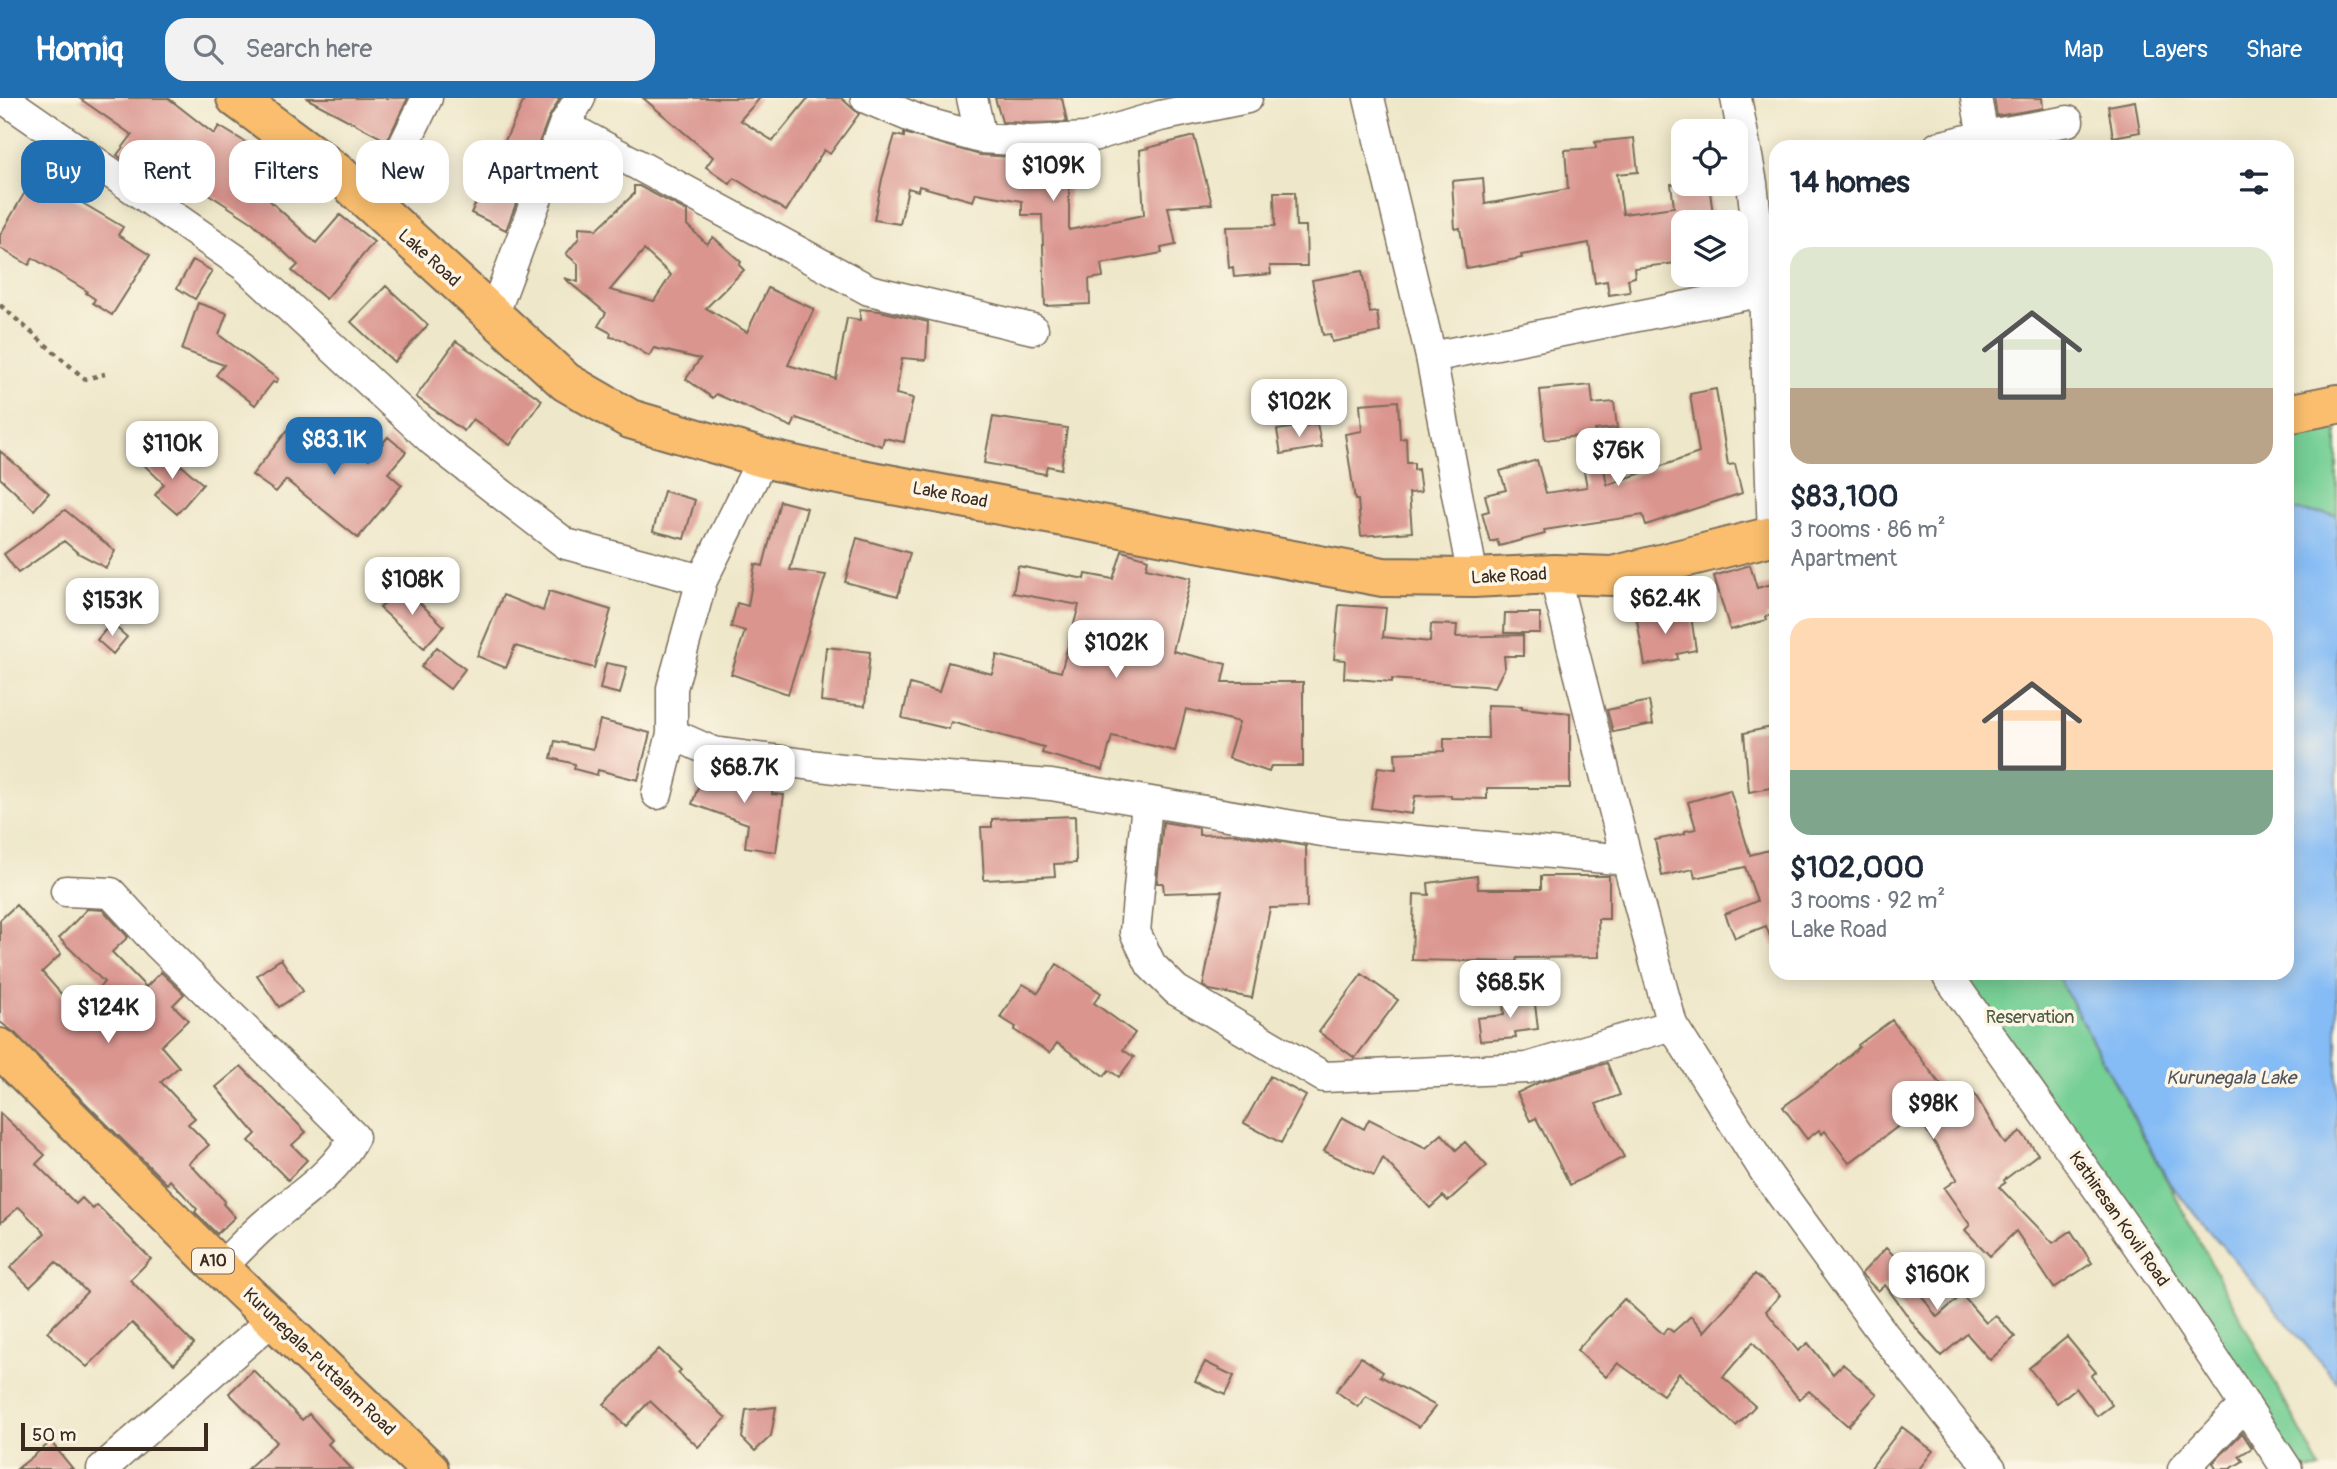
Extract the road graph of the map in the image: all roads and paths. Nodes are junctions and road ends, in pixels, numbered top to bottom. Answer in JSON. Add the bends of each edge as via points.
{"nodes":[{"id":1,"x":3,"y":98,"type":"edge"},
{"id":2,"x":236,"y":98,"type":"edge"},
{"id":3,"x":427,"y":98,"type":"edge"},
{"id":4,"x":580,"y":98,"type":"edge"},
{"id":5,"x":866,"y":98,"type":"edge"},
{"id":6,"x":972,"y":98,"type":"edge"},
{"id":7,"x":1247,"y":98,"type":"edge"},
{"id":8,"x":1369,"y":98,"type":"edge"},
{"id":9,"x":1736,"y":98,"type":"edge"},
{"id":10,"x":1976,"y":98,"type":"edge"},
{"id":11,"x":2068,"y":121,"type":"dead end"},
{"id":12,"x":564,"y":125,"type":"junction"},
{"id":13,"x":1983,"y":136,"type":"junction"},
{"id":14,"x":981,"y":138,"type":"junction"},
{"id":15,"x":1966,"y":140,"type":"edge"},
{"id":16,"x":1764,"y":180,"type":"edge"},
{"id":17,"x":373,"y":208,"type":"junction"},
{"id":18,"x":1764,"y":291,"type":"junction"},
{"id":19,"x":0,"y":305,"type":"edge"},
{"id":20,"x":494,"y":316,"type":"junction"},
{"id":21,"x":1032,"y":329,"type":"dead end"},
{"id":22,"x":1432,"y":357,"type":"junction"},
{"id":23,"x":105,"y":374,"type":"dead end"},
{"id":24,"x":2337,"y":404,"type":"edge"},
{"id":25,"x":1769,"y":413,"type":"edge"},
{"id":26,"x":2294,"y":413,"type":"edge"},
{"id":27,"x":763,"y":458,"type":"junction"},
{"id":28,"x":1769,"y":536,"type":"edge"},
{"id":29,"x":1554,"y":574,"type":"junction"},
{"id":30,"x":1473,"y":579,"type":"junction"},
{"id":31,"x":702,"y":580,"type":"junction"},
{"id":32,"x":672,"y":734,"type":"junction"},
{"id":33,"x":657,"y":794,"type":"dead end"},
{"id":34,"x":1147,"y":802,"type":"junction"},
{"id":35,"x":1627,"y":860,"type":"junction"},
{"id":36,"x":66,"y":891,"type":"dead end"},
{"id":37,"x":1952,"y":980,"type":"edge"},
{"id":38,"x":1672,"y":1025,"type":"junction"},
{"id":39,"x":0,"y":1048,"type":"edge"},
{"id":40,"x":220,"y":1268,"type":"junction"},
{"id":41,"x":274,"y":1318,"type":"junction"},
{"id":42,"x":2245,"y":1405,"type":"junction"},
{"id":43,"x":102,"y":1469,"type":"edge"},
{"id":44,"x":429,"y":1469,"type":"edge"},
{"id":45,"x":1991,"y":1469,"type":"edge"},
{"id":46,"x":2183,"y":1469,"type":"edge"},
{"id":47,"x":2287,"y":1469,"type":"edge"}],
"edges":[{"from":1,"to":31,"type":"street","via":[[245,267],[434,442],[566,544]]},
{"from":2,"to":17,"type":"main road","name":"Lake Road","via":[[341,176]]},
{"from":3,"to":17,"type":"street"},
{"from":4,"to":12,"type":"street"},
{"from":5,"to":14,"type":"street","via":[[923,122]]},
{"from":6,"to":14,"type":"street"},
{"from":7,"to":14,"type":"street","via":[[1086,138]]},
{"from":8,"to":22,"type":"street"},
{"from":9,"to":16,"type":"street"},
{"from":10,"to":13,"type":"street"},
{"from":11,"to":13,"type":"street"},
{"from":12,"to":20,"type":"street"},
{"from":12,"to":21,"type":"street","via":[[869,290]]},
{"from":13,"to":15,"type":"street"},
{"from":16,"to":18,"type":"street"},
{"from":17,"to":20,"type":"main road","name":"Lake Road"},
{"from":18,"to":22,"type":"street"},
{"from":18,"to":25,"type":"street"},
{"from":19,"to":23,"type":"path","via":[[85,379]]},
{"from":20,"to":27,"type":"main road","name":"Lake Road","via":[[566,382],[630,419]]},
{"from":22,"to":30,"type":"street"},
{"from":24,"to":26,"type":"main road"},
{"from":27,"to":30,"type":"main road","name":"Lake Road","via":[[1382,577]]},
{"from":27,"to":31,"type":"street"},
{"from":28,"to":29,"type":"main road","name":"Lake Road","via":[[1612,576]]},
{"from":29,"to":30,"type":"main road","name":"Lake Road"},
{"from":29,"to":35,"type":"street"},
{"from":31,"to":32,"type":"street","via":[[672,688]]},
{"from":32,"to":33,"type":"street"},
{"from":32,"to":34,"type":"street","via":[[713,752],[842,769],[1051,785]]},
{"from":34,"to":35,"type":"street","via":[[1334,833]]},
{"from":34,"to":38,"type":"street","via":[[1135,932],[1151,965],[1176,990],[1324,1077],[1527,1068]]},
{"from":35,"to":38,"type":"street"},
{"from":36,"to":40,"type":"street","via":[[111,893],[354,1137],[327,1174],[263,1225]]},
{"from":37,"to":42,"type":"street","name":"Kathiresan Kovil Road"},
{"from":38,"to":45,"type":"street","via":[[1766,1173],[1884,1335]]},
{"from":39,"to":40,"type":"main road","name":"Kurunegala-Puttalam Road","number":"A10"},
{"from":40,"to":41,"type":"main road","name":"Kurunegala-Puttalam Road","number":"A10"},
{"from":41,"to":43,"type":"street"},
{"from":41,"to":44,"type":"main road","name":"Kurunegala-Puttalam Road","number":"A10"},
{"from":42,"to":46,"type":"street"},
{"from":42,"to":47,"type":"street","name":"Kathiresan Kovil Road"}]}
